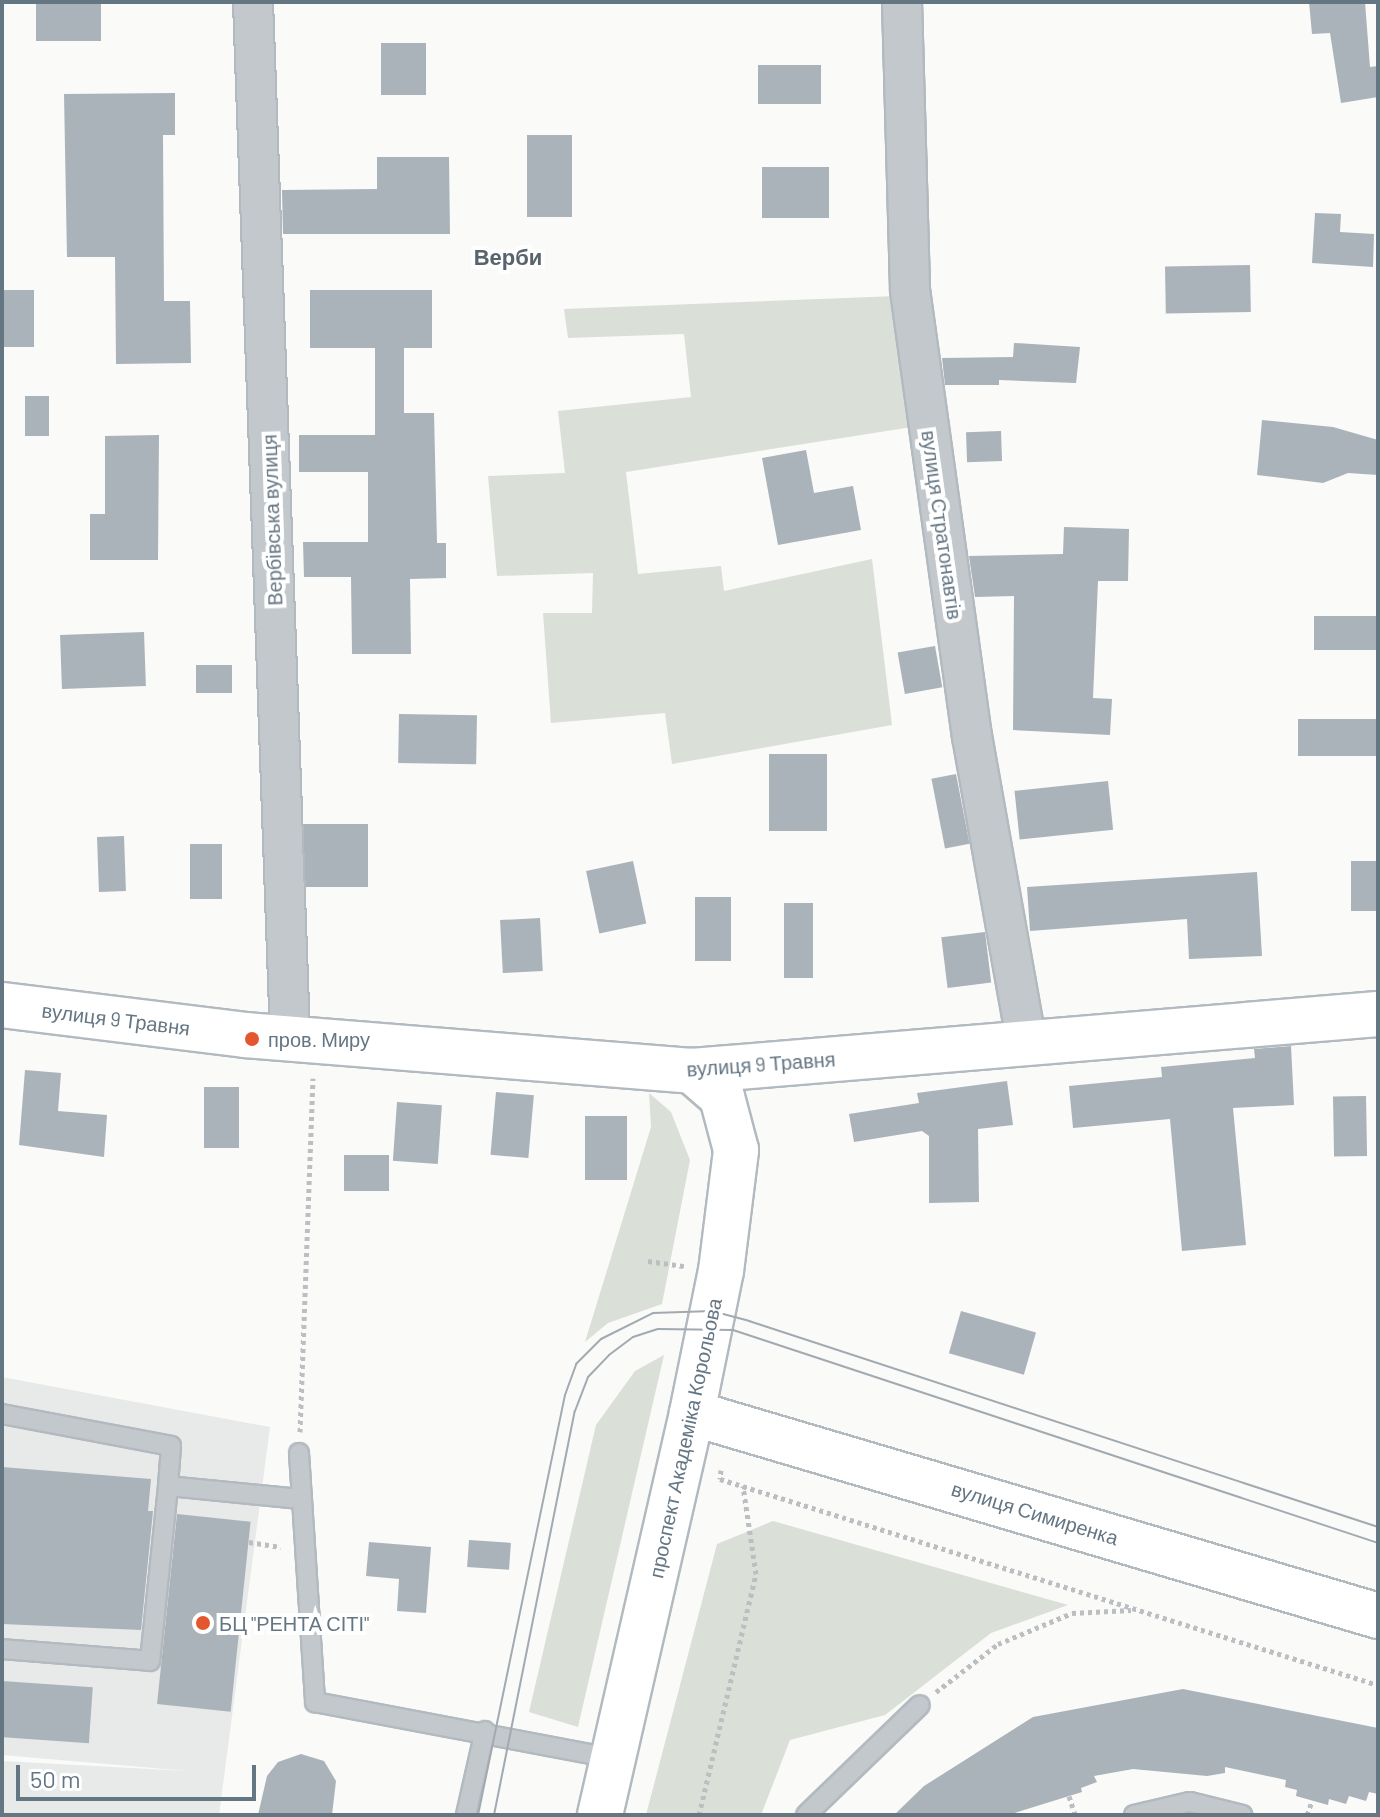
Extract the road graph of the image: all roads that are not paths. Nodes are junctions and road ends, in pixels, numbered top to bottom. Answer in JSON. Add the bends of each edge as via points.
{"nodes":[{"id":1,"x":253,"y":2,"type":"edge"},
{"id":2,"x":902,"y":2,"type":"edge"},
{"id":3,"x":2,"y":1005,"type":"edge"},
{"id":4,"x":1378,"y":1014,"type":"edge"},
{"id":5,"x":306,"y":1038,"type":"junction"},
{"id":6,"x":1027,"y":1044,"type":"junction"},
{"id":7,"x":692,"y":1071,"type":"junction"},
{"id":8,"x":692,"y":1413,"type":"junction"},
{"id":9,"x":2,"y":1414,"type":"edge"},
{"id":10,"x":299,"y":1453,"type":"road end"},
{"id":11,"x":168,"y":1486,"type":"junction"},
{"id":12,"x":301,"y":1499,"type":"junction"},
{"id":13,"x":1378,"y":1616,"type":"edge"},
{"id":14,"x":2,"y":1649,"type":"edge"},
{"id":15,"x":920,"y":1705,"type":"road end"},
{"id":16,"x":485,"y":1731,"type":"junction"},
{"id":17,"x":612,"y":1758,"type":"junction"},
{"id":18,"x":466,"y":1815,"type":"edge"},
{"id":19,"x":600,"y":1815,"type":"edge"},
{"id":20,"x":806,"y":1815,"type":"edge"},
{"id":21,"x":1134,"y":1815,"type":"edge"},
{"id":22,"x":1242,"y":1815,"type":"edge"}],
"edges":[{"from":1,"to":5,"type":"street","name":"Вербівська вулиця"},
{"from":2,"to":6,"type":"street","name":"вулиця Стратонавтів","via":[[910,290],[972,736]]},
{"from":3,"to":5,"type":"main road","name":"вулиця 9 Травня"},
{"from":4,"to":6,"type":"main road","name":"вулиця 9 Травня"},
{"from":5,"to":7,"type":"main road","name":"вулиця 9 Травня"},
{"from":6,"to":7,"type":"main road","name":"вулиця 9 Травня"},
{"from":7,"to":8,"type":"main road","name":"проспект Академіка Корольова","via":[[722,1097],[736,1150],[721,1271]]},
{"from":8,"to":13,"type":"main road","name":"вулиця Симиренка"},
{"from":8,"to":17,"type":"main road","name":"проспект Академіка Корольова"},
{"from":9,"to":11,"type":"lane","via":[[171,1446]]},
{"from":10,"to":12,"type":"lane"},
{"from":11,"to":12,"type":"lane"},
{"from":11,"to":14,"type":"lane","via":[[150,1661]]},
{"from":12,"to":16,"type":"lane","via":[[315,1702]]},
{"from":15,"to":20,"type":"lane"},
{"from":16,"to":17,"type":"lane"},
{"from":16,"to":18,"type":"lane"},
{"from":17,"to":19,"type":"main road","name":"проспект Академіка Корольова"},
{"from":21,"to":22,"type":"lane","via":[[1190,1802]]}]}
